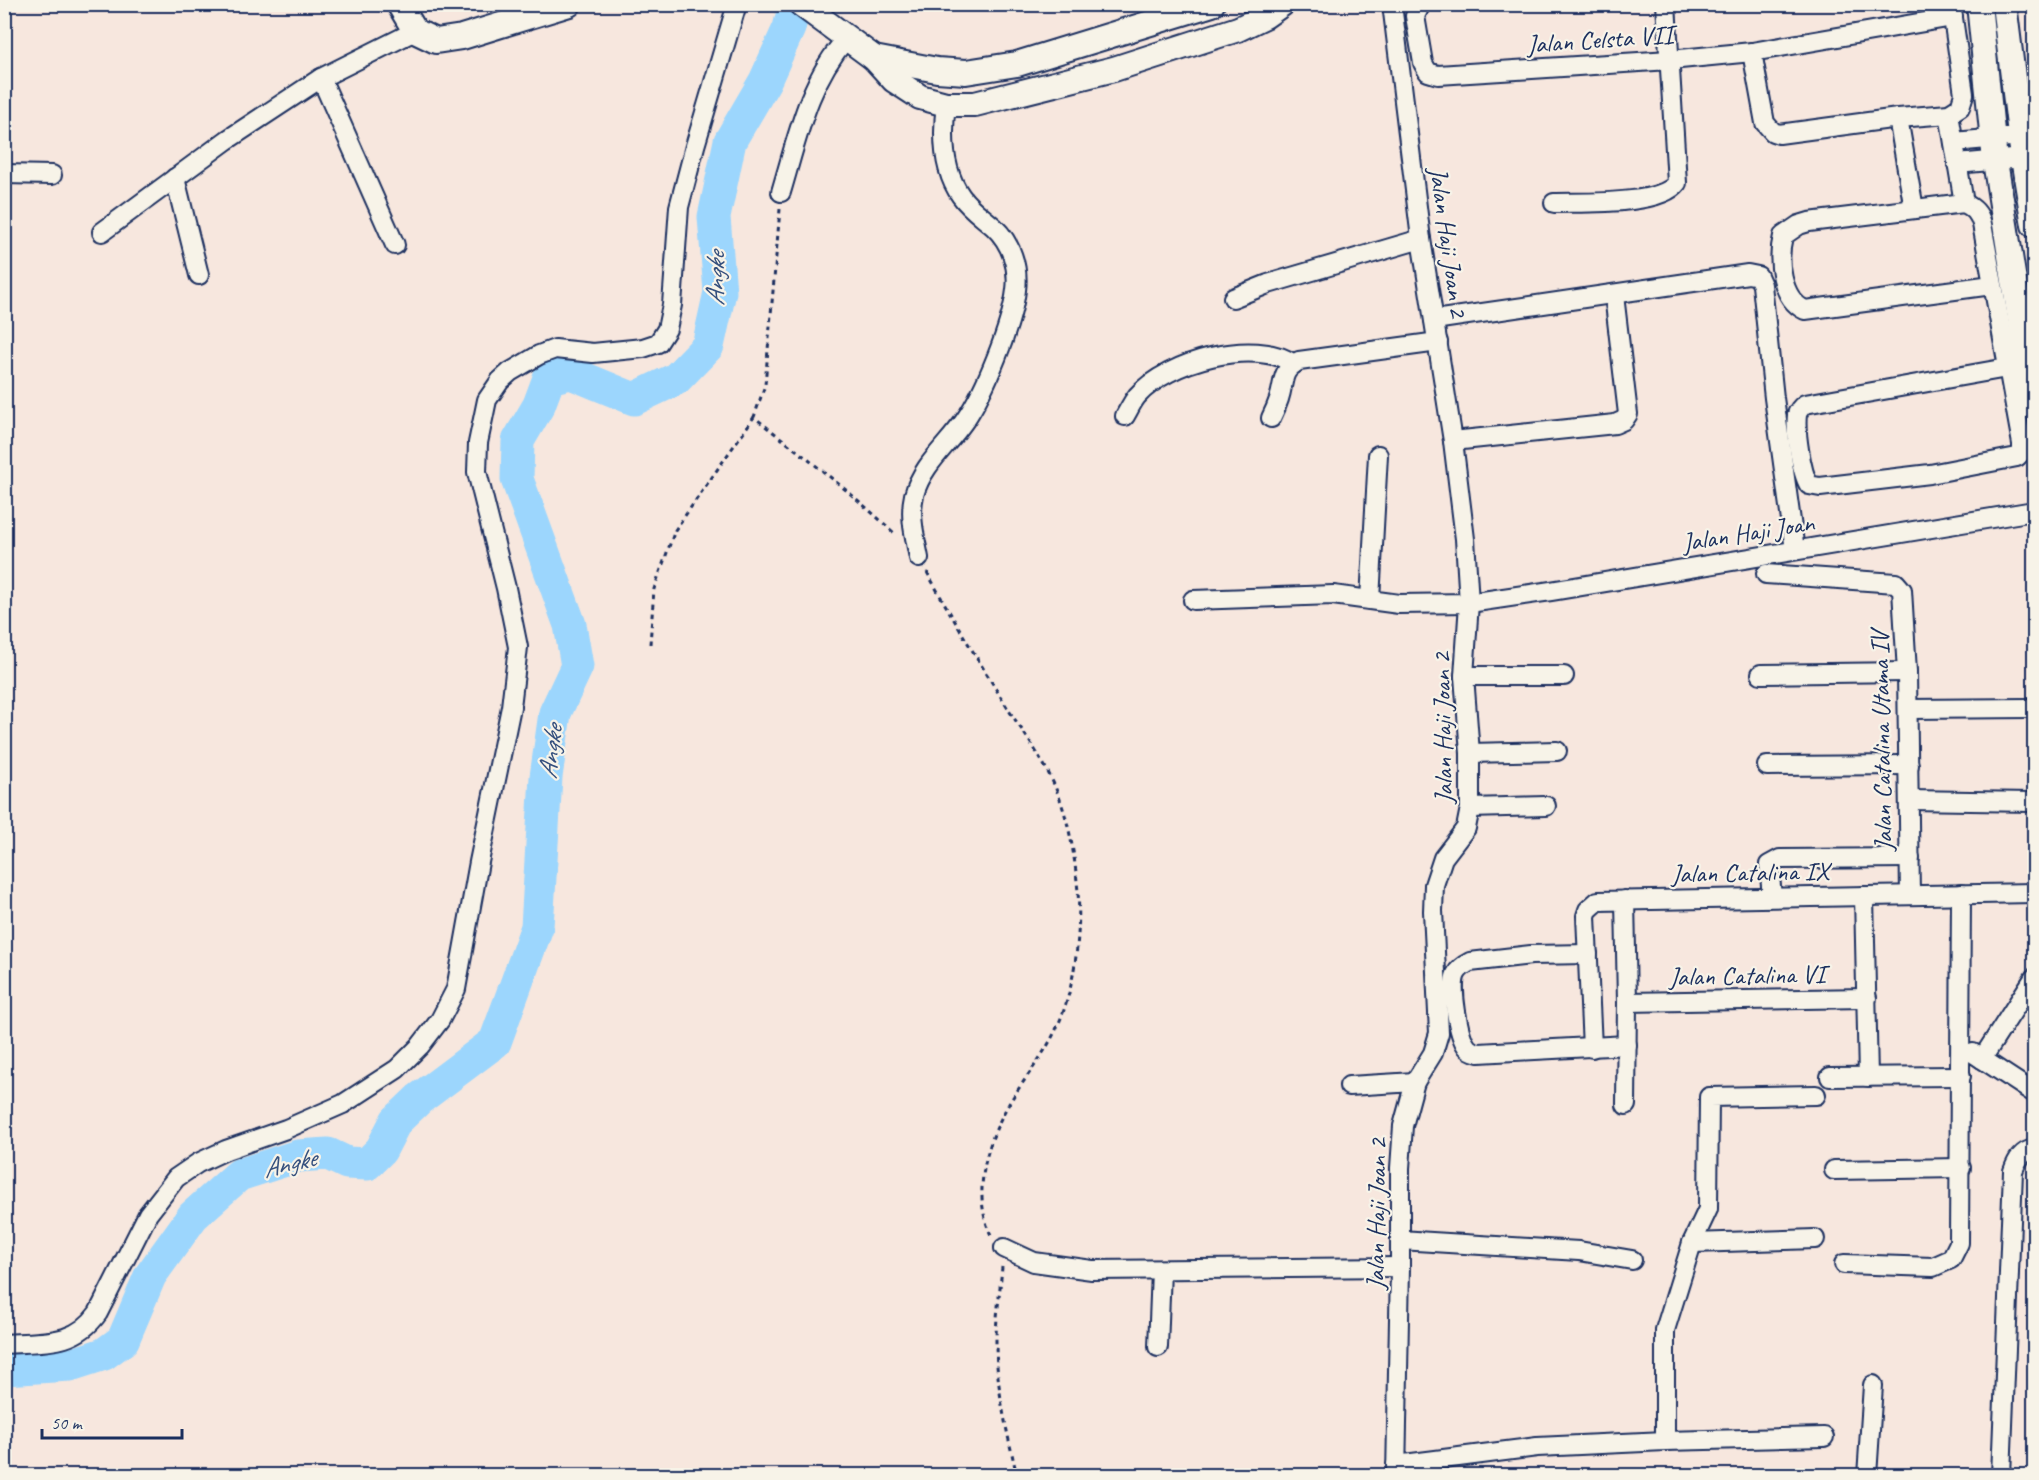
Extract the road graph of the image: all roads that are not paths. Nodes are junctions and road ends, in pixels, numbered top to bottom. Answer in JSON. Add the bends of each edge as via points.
{"nodes":[{"id":1,"x":399,"y":4,"type":"edge"},
{"id":2,"x":569,"y":4,"type":"edge"},
{"id":3,"x":737,"y":4,"type":"edge"},
{"id":4,"x":801,"y":4,"type":"edge"},
{"id":5,"x":1212,"y":4,"type":"edge"},
{"id":6,"x":1282,"y":4,"type":"edge"},
{"id":7,"x":1392,"y":4,"type":"edge"},
{"id":8,"x":1421,"y":4,"type":"edge"},
{"id":9,"x":1666,"y":4,"type":"edge"},
{"id":10,"x":1979,"y":4,"type":"edge"},
{"id":11,"x":2004,"y":4,"type":"edge"},
{"id":12,"x":1952,"y":11,"type":"edge"},
{"id":13,"x":415,"y":31,"type":"junction"},
{"id":14,"x":838,"y":33,"type":"junction"},
{"id":15,"x":1752,"y":52,"type":"junction"},
{"id":16,"x":874,"y":58,"type":"junction"},
{"id":17,"x":1670,"y":60,"type":"junction"},
{"id":18,"x":321,"y":78,"type":"junction"},
{"id":19,"x":946,"y":104,"type":"junction"},
{"id":20,"x":1949,"y":114,"type":"junction"},
{"id":21,"x":1899,"y":118,"type":"junction"},
{"id":22,"x":1954,"y":142,"type":"junction"},
{"id":23,"x":2022,"y":147,"type":"junction"},
{"id":24,"x":1994,"y":150,"type":"junction"},
{"id":25,"x":1957,"y":164,"type":"junction"},
{"id":26,"x":4,"y":174,"type":"edge"},
{"id":27,"x":52,"y":175,"type":"dead end"},
{"id":28,"x":175,"y":178,"type":"junction"},
{"id":29,"x":782,"y":192,"type":"road end"},
{"id":30,"x":1554,"y":203,"type":"dead end"},
{"id":31,"x":1964,"y":204,"type":"junction"},
{"id":32,"x":1914,"y":209,"type":"junction"},
{"id":33,"x":2034,"y":225,"type":"edge"},
{"id":34,"x":102,"y":232,"type":"dead end"},
{"id":35,"x":1421,"y":239,"type":"junction"},
{"id":36,"x":395,"y":245,"type":"dead end"},
{"id":37,"x":199,"y":275,"type":"dead end"},
{"id":38,"x":1992,"y":285,"type":"junction"},
{"id":39,"x":1614,"y":295,"type":"junction"},
{"id":40,"x":1233,"y":298,"type":"dead end"},
{"id":41,"x":1434,"y":320,"type":"junction"},
{"id":42,"x":1438,"y":342,"type":"junction"},
{"id":43,"x":1294,"y":364,"type":"junction"},
{"id":44,"x":2007,"y":368,"type":"junction"},
{"id":45,"x":2034,"y":407,"type":"edge"},
{"id":46,"x":1125,"y":416,"type":"dead end"},
{"id":47,"x":1271,"y":418,"type":"dead end"},
{"id":48,"x":1454,"y":441,"type":"junction"},
{"id":49,"x":1378,"y":455,"type":"dead end"},
{"id":50,"x":2034,"y":511,"type":"edge"},
{"id":51,"x":1796,"y":550,"type":"junction"},
{"id":52,"x":919,"y":558,"type":"road end"},
{"id":53,"x":1766,"y":574,"type":"dead end"},
{"id":54,"x":1193,"y":600,"type":"dead end"},
{"id":55,"x":1370,"y":600,"type":"junction"},
{"id":56,"x":1469,"y":603,"type":"junction"},
{"id":57,"x":1907,"y":672,"type":"junction"},
{"id":58,"x":1761,"y":674,"type":"dead end"},
{"id":59,"x":1464,"y":676,"type":"junction"},
{"id":60,"x":1564,"y":676,"type":"dead end"},
{"id":61,"x":2031,"y":708,"type":"dead end"},
{"id":62,"x":1908,"y":709,"type":"junction"},
{"id":63,"x":1557,"y":751,"type":"dead end"},
{"id":64,"x":1470,"y":753,"type":"junction"},
{"id":65,"x":1908,"y":765,"type":"junction"},
{"id":66,"x":1767,"y":766,"type":"dead end"},
{"id":67,"x":1909,"y":800,"type":"junction"},
{"id":68,"x":2032,"y":802,"type":"dead end"},
{"id":69,"x":1546,"y":806,"type":"dead end"},
{"id":70,"x":1470,"y":808,"type":"junction"},
{"id":71,"x":1910,"y":858,"type":"junction"},
{"id":72,"x":2034,"y":893,"type":"edge"},
{"id":73,"x":1961,"y":894,"type":"junction"},
{"id":74,"x":1910,"y":895,"type":"junction"},
{"id":75,"x":1864,"y":896,"type":"junction"},
{"id":76,"x":1772,"y":897,"type":"junction"},
{"id":77,"x":1625,"y":900,"type":"junction"},
{"id":78,"x":1588,"y":954,"type":"junction"},
{"id":79,"x":2034,"y":978,"type":"edge"},
{"id":80,"x":1867,"y":998,"type":"junction"},
{"id":81,"x":1628,"y":1002,"type":"junction"},
{"id":82,"x":1627,"y":1045,"type":"junction"},
{"id":83,"x":1961,"y":1045,"type":"junction"},
{"id":84,"x":1592,"y":1048,"type":"junction"},
{"id":85,"x":1982,"y":1059,"type":"junction"},
{"id":86,"x":1961,"y":1076,"type":"junction"},
{"id":87,"x":1830,"y":1077,"type":"dead end"},
{"id":88,"x":1868,"y":1077,"type":"junction"},
{"id":89,"x":1416,"y":1082,"type":"junction"},
{"id":90,"x":1349,"y":1086,"type":"dead end"},
{"id":91,"x":2034,"y":1093,"type":"edge"},
{"id":92,"x":1816,"y":1095,"type":"dead end"},
{"id":93,"x":1626,"y":1105,"type":"dead end"},
{"id":94,"x":2034,"y":1149,"type":"edge"},
{"id":95,"x":1961,"y":1168,"type":"junction"},
{"id":96,"x":1834,"y":1170,"type":"dead end"},
{"id":97,"x":1815,"y":1239,"type":"dead end"},
{"id":98,"x":1400,"y":1240,"type":"junction"},
{"id":99,"x":1692,"y":1243,"type":"junction"},
{"id":100,"x":1004,"y":1248,"type":"road end"},
{"id":101,"x":1632,"y":1260,"type":"dead end"},
{"id":102,"x":1844,"y":1264,"type":"dead end"},
{"id":103,"x":1400,"y":1267,"type":"junction"},
{"id":104,"x":1161,"y":1270,"type":"junction"},
{"id":105,"x":4,"y":1344,"type":"edge"},
{"id":106,"x":1158,"y":1347,"type":"dead end"},
{"id":107,"x":1873,"y":1385,"type":"dead end"},
{"id":108,"x":1824,"y":1437,"type":"dead end"},
{"id":109,"x":1665,"y":1441,"type":"junction"},
{"id":110,"x":1396,"y":1471,"type":"edge"},
{"id":111,"x":1867,"y":1476,"type":"edge"},
{"id":112,"x":2001,"y":1476,"type":"edge"}],
"edges":[{"from":1,"to":13,"type":"main road"},
{"from":2,"to":13,"type":"main road","via":[[462,37],[436,41]]},
{"from":3,"to":105,"type":"street","via":[[679,207],[667,329],[658,343],[643,348],[593,353],[555,349],[539,355],[500,381],[484,410],[477,472],[518,647],[511,707],[456,989],[440,1020],[397,1069],[343,1104],[286,1130],[226,1150],[176,1178],[148,1214],[89,1326],[62,1340]]},
{"from":4,"to":14,"type":"main road"},
{"from":5,"to":16,"type":"main road","via":[[1007,65],[966,72]]},
{"from":6,"to":19,"type":"main road","via":[[1238,28],[1114,69],[975,104]]},
{"from":7,"to":35,"type":"street","name":"Jalan Haji Joan 2"},
{"from":8,"to":17,"type":"street","name":"Jalan Celsta VII","via":[[1415,16],[1423,63],[1428,72],[1438,75]]},
{"from":9,"to":17,"type":"street"},
{"from":10,"to":24,"type":"main road"},
{"from":11,"to":23,"type":"main road"},
{"from":12,"to":15,"type":"street","name":"Jalan Celsta VII"},
{"from":12,"to":20,"type":"street","via":[[1964,94],[1960,107]]},
{"from":13,"to":18,"type":"street"},
{"from":14,"to":16,"type":"main road"},
{"from":14,"to":29,"type":"street","via":[[831,56],[811,93]]},
{"from":15,"to":17,"type":"street","name":"Jalan Celsta VII"},
{"from":15,"to":21,"type":"street","via":[[1765,123],[1773,132],[1785,135]]},
{"from":16,"to":19,"type":"main road","via":[[894,80],[920,97]]},
{"from":17,"to":30,"type":"street","via":[[1677,172],[1672,190],[1631,200]]},
{"from":18,"to":28,"type":"street"},
{"from":18,"to":36,"type":"street"},
{"from":19,"to":52,"type":"street","via":[[944,150],[954,186],[1009,245],[1015,263],[1016,289],[993,365],[966,418],[921,476],[914,495],[911,516]]},
{"from":20,"to":21,"type":"street"},
{"from":20,"to":22,"type":"street"},
{"from":21,"to":32,"type":"street"},
{"from":22,"to":24,"type":"street"},
{"from":22,"to":25,"type":"street"},
{"from":23,"to":24,"type":"street"},
{"from":23,"to":33,"type":"main road"},
{"from":24,"to":25,"type":"street"},
{"from":24,"to":45,"type":"main road"},
{"from":25,"to":31,"type":"street"},
{"from":26,"to":27,"type":"street"},
{"from":28,"to":34,"type":"street"},
{"from":28,"to":37,"type":"street"},
{"from":31,"to":32,"type":"street"},
{"from":31,"to":38,"type":"street","via":[[1980,216]]},
{"from":32,"to":38,"type":"street","via":[[1809,222],[1789,231],[1783,236],[1781,258],[1784,283],[1795,306],[1815,311]]},
{"from":35,"to":40,"type":"street"},
{"from":35,"to":41,"type":"street","name":"Jalan Haji Joan 2"},
{"from":38,"to":44,"type":"street"},
{"from":39,"to":41,"type":"street"},
{"from":39,"to":48,"type":"street","via":[[1628,414],[1624,420]]},
{"from":39,"to":51,"type":"street","via":[[1748,274],[1761,280]]},
{"from":41,"to":42,"type":"street","name":"Jalan Haji Joan 2"},
{"from":42,"to":43,"type":"street"},
{"from":42,"to":48,"type":"street","name":"Jalan Haji Joan 2"},
{"from":43,"to":46,"type":"street","via":[[1284,357],[1255,351],[1212,356],[1162,376],[1137,396]]},
{"from":43,"to":47,"type":"street","via":[[1285,373]]},
{"from":44,"to":44,"type":"street","via":[[2022,444],[2017,457],[1930,474],[1820,488],[1809,485],[1804,477],[1797,416],[1805,404]]},
{"from":48,"to":56,"type":"street","name":"Jalan Haji Joan 2"},
{"from":49,"to":55,"type":"street"},
{"from":50,"to":51,"type":"street","name":"Jalan Haji Joan"},
{"from":51,"to":56,"type":"street","name":"Jalan Haji Joan"},
{"from":53,"to":57,"type":"street","name":"Jalan Catalina Utama IV","via":[[1896,583],[1902,590]]},
{"from":54,"to":55,"type":"street","name":"Jalan Haji Joan","via":[[1333,595]]},
{"from":55,"to":56,"type":"street","name":"Jalan Haji Joan","via":[[1399,604]]},
{"from":56,"to":59,"type":"street","name":"Jalan Haji Joan 2"},
{"from":57,"to":58,"type":"street"},
{"from":57,"to":62,"type":"street","name":"Jalan Catalina Utama IV"},
{"from":59,"to":60,"type":"street"},
{"from":59,"to":64,"type":"street","name":"Jalan Haji Joan 2"},
{"from":61,"to":62,"type":"street"},
{"from":62,"to":65,"type":"street","name":"Jalan Catalina Utama IV"},
{"from":63,"to":64,"type":"street"},
{"from":64,"to":70,"type":"street","name":"Jalan Haji Joan 2"},
{"from":65,"to":66,"type":"street"},
{"from":65,"to":67,"type":"street","name":"Jalan Catalina Utama IV"},
{"from":67,"to":68,"type":"street"},
{"from":67,"to":71,"type":"street","name":"Jalan Catalina Utama IV"},
{"from":69,"to":70,"type":"street"},
{"from":70,"to":89,"type":"street","name":"Jalan Haji Joan 2","via":[[1466,828],[1443,858],[1434,885],[1439,1033],[1433,1053]]},
{"from":71,"to":74,"type":"street","name":"Jalan Catalina Utama IV"},
{"from":71,"to":76,"type":"street","via":[[1780,860],[1769,865]]},
{"from":72,"to":73,"type":"street","name":"Jalan Catalina IX"},
{"from":73,"to":74,"type":"street","name":"Jalan Catalina IX"},
{"from":73,"to":83,"type":"street"},
{"from":74,"to":75,"type":"street","name":"Jalan Catalina IX"},
{"from":75,"to":76,"type":"street","name":"Jalan Catalina IX"},
{"from":75,"to":80,"type":"street"},
{"from":76,"to":77,"type":"street","name":"Jalan Catalina IX"},
{"from":77,"to":78,"type":"street","name":"Jalan Catalina IX","via":[[1604,899],[1592,905],[1586,916]]},
{"from":77,"to":81,"type":"street"},
{"from":78,"to":84,"type":"street"},
{"from":78,"to":84,"type":"street","via":[[1470,962],[1459,969],[1454,981],[1462,1035],[1473,1051]]},
{"from":79,"to":85,"type":"street"},
{"from":80,"to":81,"type":"street","name":"Jalan Catalina VI"},
{"from":80,"to":88,"type":"street"},
{"from":81,"to":82,"type":"street"},
{"from":82,"to":84,"type":"street"},
{"from":82,"to":93,"type":"street"},
{"from":83,"to":85,"type":"street"},
{"from":83,"to":86,"type":"street"},
{"from":85,"to":91,"type":"street"},
{"from":86,"to":88,"type":"street"},
{"from":86,"to":95,"type":"street"},
{"from":87,"to":88,"type":"street"},
{"from":89,"to":90,"type":"street"},
{"from":89,"to":98,"type":"street","name":"Jalan Haji Joan 2","via":[[1403,1126]]},
{"from":92,"to":99,"type":"street","via":[[1709,1097],[1708,1209]]},
{"from":94,"to":112,"type":"street","via":[[2021,1155],[2013,1171]]},
{"from":95,"to":96,"type":"street"},
{"from":95,"to":102,"type":"street","via":[[1959,1243],[1951,1259],[1933,1267]]},
{"from":97,"to":99,"type":"street"},
{"from":98,"to":101,"type":"street","via":[[1579,1251]]},
{"from":98,"to":103,"type":"street","name":"Jalan Haji Joan 2"},
{"from":99,"to":109,"type":"street","via":[[1665,1330]]},
{"from":100,"to":104,"type":"street","via":[[1034,1262],[1062,1267]]},
{"from":103,"to":104,"type":"street"},
{"from":103,"to":110,"type":"street","name":"Jalan Haji Joan 2"},
{"from":104,"to":106,"type":"street"},
{"from":107,"to":111,"type":"street"},
{"from":108,"to":109,"type":"street"},
{"from":109,"to":110,"type":"street","via":[[1537,1447]]}]}
